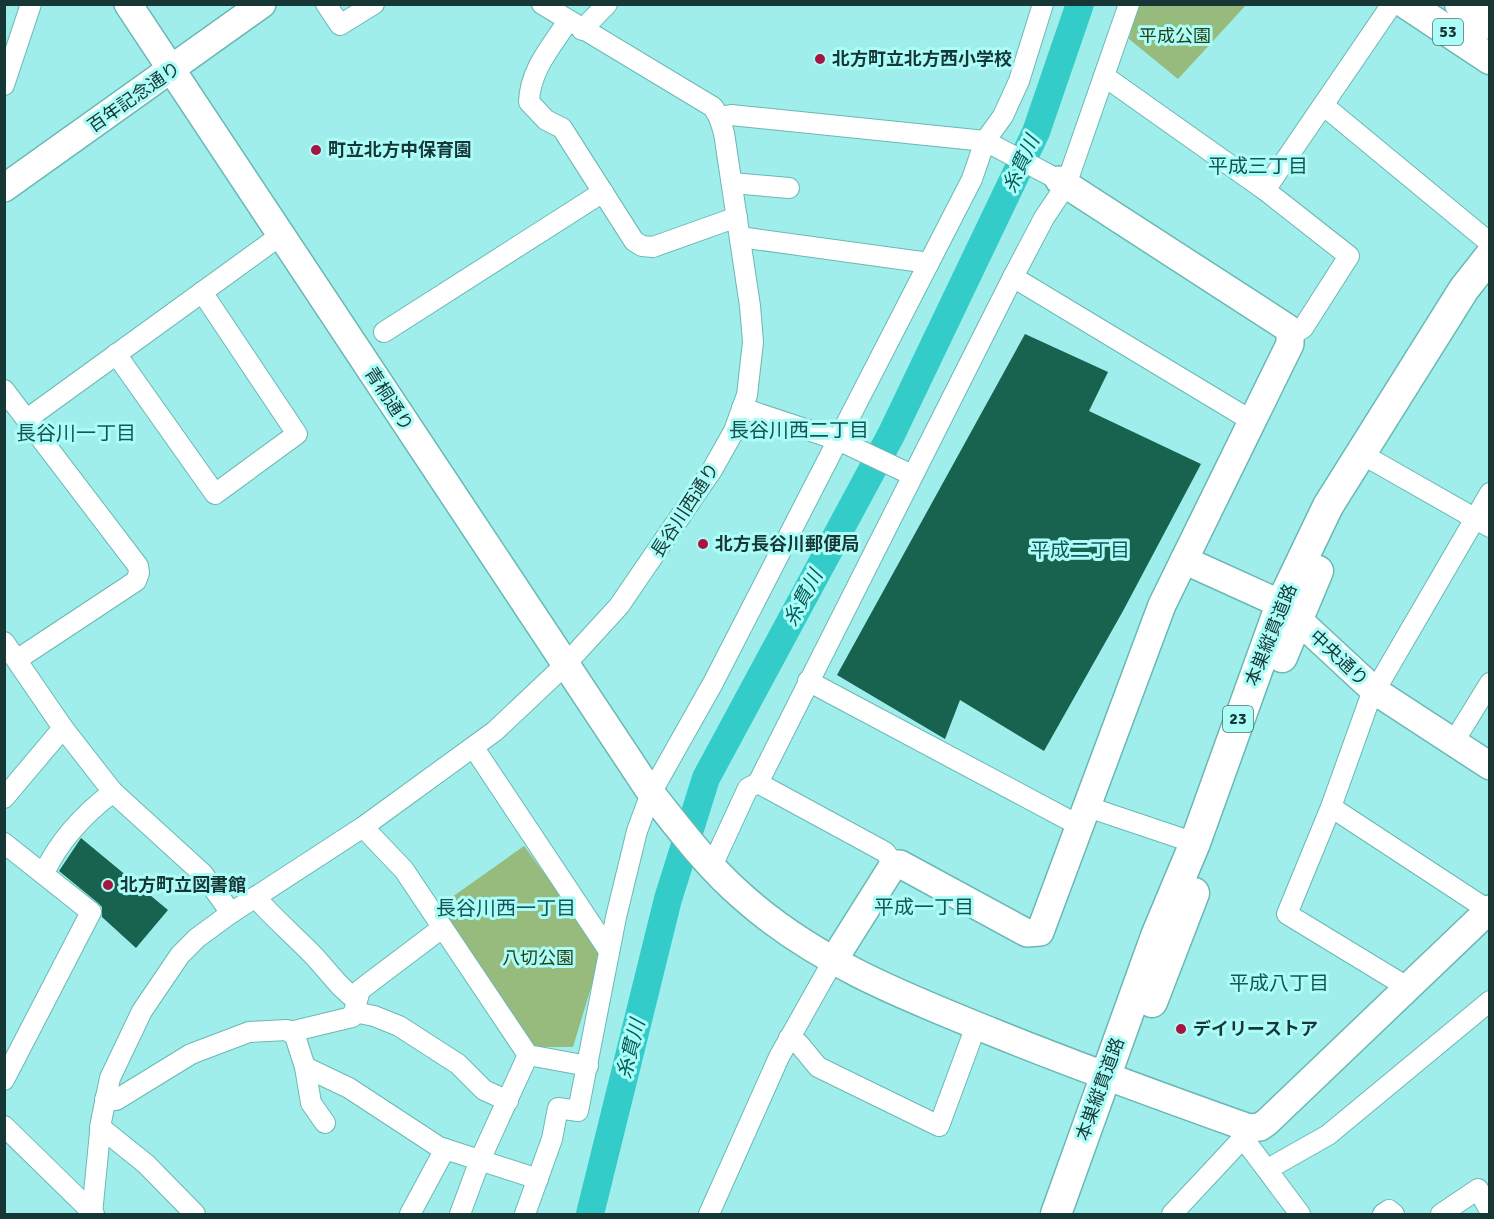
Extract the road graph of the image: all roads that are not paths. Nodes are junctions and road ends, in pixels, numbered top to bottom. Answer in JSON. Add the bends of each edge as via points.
{"nodes":[{"id":1,"x":31,"y":4,"type":"edge"},
{"id":2,"x":128,"y":4,"type":"edge"},
{"id":3,"x":262,"y":4,"type":"edge"},
{"id":4,"x":326,"y":4,"type":"edge"},
{"id":5,"x":374,"y":4,"type":"edge"},
{"id":6,"x":542,"y":4,"type":"edge"},
{"id":7,"x":607,"y":4,"type":"edge"},
{"id":8,"x":1043,"y":4,"type":"edge"},
{"id":9,"x":1129,"y":4,"type":"edge"},
{"id":10,"x":1392,"y":4,"type":"edge"},
{"id":11,"x":1407,"y":4,"type":"edge"},
{"id":12,"x":1460,"y":4,"type":"edge"},
{"id":13,"x":1490,"y":24,"type":"edge"},
{"id":14,"x":575,"y":25,"type":"junction"},
{"id":15,"x":1490,"y":59,"type":"edge"},
{"id":16,"x":172,"y":71,"type":"junction"},
{"id":17,"x":1104,"y":76,"type":"junction"},
{"id":18,"x":4,"y":85,"type":"edge"},
{"id":19,"x":1323,"y":105,"type":"junction"},
{"id":20,"x":719,"y":117,"type":"junction"},
{"id":21,"x":987,"y":142,"type":"junction"},
{"id":22,"x":732,"y":183,"type":"junction"},
{"id":23,"x":1063,"y":183,"type":"junction"},
{"id":24,"x":6,"y":184,"type":"edge"},
{"id":25,"x":789,"y":188,"type":"dead end"},
{"id":26,"x":1265,"y":190,"type":"junction"},
{"id":27,"x":603,"y":192,"type":"junction"},
{"id":28,"x":736,"y":216,"type":"junction"},
{"id":29,"x":281,"y":235,"type":"junction"},
{"id":30,"x":740,"y":237,"type":"junction"},
{"id":31,"x":1490,"y":243,"type":"edge"},
{"id":32,"x":1490,"y":256,"type":"edge"},
{"id":33,"x":929,"y":262,"type":"junction"},
{"id":34,"x":1013,"y":277,"type":"junction"},
{"id":35,"x":1490,"y":283,"type":"edge"},
{"id":36,"x":201,"y":292,"type":"junction"},
{"id":37,"x":384,"y":332,"type":"dead end"},
{"id":38,"x":1291,"y":335,"type":"junction"},
{"id":39,"x":116,"y":354,"type":"junction"},
{"id":40,"x":4,"y":390,"type":"edge"},
{"id":41,"x":742,"y":408,"type":"junction"},
{"id":42,"x":27,"y":419,"type":"junction"},
{"id":43,"x":1252,"y":421,"type":"junction"},
{"id":44,"x":842,"y":441,"type":"junction"},
{"id":45,"x":1366,"y":458,"type":"junction"},
{"id":46,"x":908,"y":473,"type":"junction"},
{"id":47,"x":1490,"y":493,"type":"edge"},
{"id":48,"x":1483,"y":523,"type":"edge"},
{"id":49,"x":1184,"y":560,"type":"junction"},
{"id":50,"x":1289,"y":611,"type":"junction"},
{"id":51,"x":4,"y":642,"type":"edge"},
{"id":52,"x":18,"y":659,"type":"junction"},
{"id":53,"x":565,"y":664,"type":"junction"},
{"id":54,"x":808,"y":681,"type":"junction"},
{"id":55,"x":1490,"y":683,"type":"edge"},
{"id":56,"x":1375,"y":691,"type":"junction"},
{"id":57,"x":63,"y":728,"type":"junction"},
{"id":58,"x":1453,"y":743,"type":"junction"},
{"id":59,"x":474,"y":748,"type":"junction"},
{"id":60,"x":1490,"y":766,"type":"edge"},
{"id":61,"x":758,"y":783,"type":"junction"},
{"id":62,"x":112,"y":792,"type":"junction"},
{"id":63,"x":651,"y":794,"type":"junction"},
{"id":64,"x":4,"y":798,"type":"edge"},
{"id":65,"x":1331,"y":807,"type":"junction"},
{"id":66,"x":1084,"y":817,"type":"junction"},
{"id":67,"x":363,"y":827,"type":"junction"},
{"id":68,"x":4,"y":843,"type":"edge"},
{"id":69,"x":1195,"y":843,"type":"junction"},
{"id":70,"x":894,"y":864,"type":"junction"},
{"id":71,"x":712,"y":866,"type":"junction"},
{"id":72,"x":45,"y":873,"type":"junction"},
{"id":73,"x":255,"y":897,"type":"junction"},
{"id":74,"x":1489,"y":909,"type":"edge"},
{"id":75,"x":231,"y":913,"type":"junction"},
{"id":76,"x":442,"y":928,"type":"junction"},
{"id":77,"x":609,"y":951,"type":"junction"},
{"id":78,"x":833,"y":961,"type":"junction"},
{"id":79,"x":1407,"y":987,"type":"junction"},
{"id":80,"x":1490,"y":1001,"type":"edge"},
{"id":81,"x":356,"y":1006,"type":"junction"},
{"id":82,"x":976,"y":1026,"type":"junction"},
{"id":83,"x":290,"y":1032,"type":"junction"},
{"id":84,"x":789,"y":1038,"type":"junction"},
{"id":85,"x":528,"y":1055,"type":"junction"},
{"id":86,"x":588,"y":1066,"type":"junction"},
{"id":87,"x":305,"y":1067,"type":"junction"},
{"id":88,"x":4,"y":1080,"type":"edge"},
{"id":89,"x":1111,"y":1080,"type":"junction"},
{"id":90,"x":105,"y":1099,"type":"junction"},
{"id":91,"x":508,"y":1101,"type":"junction"},
{"id":92,"x":325,"y":1123,"type":"dead end"},
{"id":93,"x":100,"y":1127,"type":"junction"},
{"id":94,"x":6,"y":1131,"type":"edge"},
{"id":95,"x":1246,"y":1133,"type":"junction"},
{"id":96,"x":445,"y":1149,"type":"junction"},
{"id":97,"x":480,"y":1160,"type":"junction"},
{"id":98,"x":1268,"y":1169,"type":"junction"},
{"id":99,"x":538,"y":1179,"type":"junction"},
{"id":100,"x":1181,"y":1211,"type":"edge"},
{"id":101,"x":1490,"y":1211,"type":"edge"},
{"id":102,"x":93,"y":1214,"type":"edge"},
{"id":103,"x":195,"y":1215,"type":"edge"},
{"id":104,"x":410,"y":1215,"type":"edge"},
{"id":105,"x":460,"y":1215,"type":"edge"},
{"id":106,"x":525,"y":1215,"type":"edge"},
{"id":107,"x":710,"y":1215,"type":"edge"},
{"id":108,"x":1056,"y":1215,"type":"edge"},
{"id":109,"x":1071,"y":1215,"type":"edge"},
{"id":110,"x":1300,"y":1215,"type":"edge"},
{"id":111,"x":1383,"y":1215,"type":"edge"},
{"id":112,"x":1394,"y":1215,"type":"edge"},
{"id":113,"x":1441,"y":1215,"type":"edge"}],
"edges":[{"from":1,"to":18,"type":"street"},
{"from":2,"to":16,"type":"street","name":"青桐通り"},
{"from":3,"to":16,"type":"street","name":"百年記念通り"},
{"from":4,"to":5,"type":"street","via":[[340,25]]},
{"from":6,"to":14,"type":"street"},
{"from":7,"to":14,"type":"street"},
{"from":8,"to":21,"type":"street","via":[[1019,81]]},
{"from":9,"to":17,"type":"street"},
{"from":10,"to":19,"type":"street"},
{"from":11,"to":15,"type":"main road","number":"53"},
{"from":12,"to":13,"type":"main road","number":"53"},
{"from":14,"to":20,"type":"street","via":[[713,107]]},
{"from":14,"to":27,"type":"street","via":[[535,71],[529,102],[546,120],[562,128]]},
{"from":16,"to":24,"type":"street","name":"百年記念通り"},
{"from":16,"to":29,"type":"street","name":"青桐通り"},
{"from":17,"to":23,"type":"street"},
{"from":17,"to":26,"type":"street"},
{"from":19,"to":26,"type":"street"},
{"from":19,"to":31,"type":"street"},
{"from":20,"to":21,"type":"street","via":[[731,115]]},
{"from":20,"to":22,"type":"street","name":"長谷川西通り"},
{"from":21,"to":23,"type":"street"},
{"from":21,"to":33,"type":"street"},
{"from":22,"to":25,"type":"street"},
{"from":22,"to":28,"type":"street","name":"長谷川西通り"},
{"from":23,"to":34,"type":"street"},
{"from":23,"to":38,"type":"street","via":[[1286,327]]},
{"from":26,"to":38,"type":"street","via":[[1349,256],[1303,328]]},
{"from":27,"to":28,"type":"street","via":[[634,242],[642,246],[653,247]]},
{"from":27,"to":37,"type":"street"},
{"from":28,"to":30,"type":"street","name":"長谷川西通り"},
{"from":29,"to":36,"type":"street"},
{"from":29,"to":53,"type":"street","name":"青桐通り"},
{"from":30,"to":33,"type":"street"},
{"from":30,"to":41,"type":"street","name":"長谷川西通り","via":[[753,342],[751,374]]},
{"from":32,"to":45,"type":"main road","name":"本巣縦貫道路","number":"23","via":[[1464,289]]},
{"from":33,"to":44,"type":"street"},
{"from":34,"to":43,"type":"street"},
{"from":34,"to":46,"type":"street"},
{"from":35,"to":45,"type":"main road","name":"本巣縦貫道路","number":"23"},
{"from":36,"to":39,"type":"street"},
{"from":36,"to":39,"type":"street","via":[[297,434],[215,494]]},
{"from":38,"to":43,"type":"street"},
{"from":39,"to":42,"type":"street"},
{"from":40,"to":42,"type":"street"},
{"from":41,"to":44,"type":"street"},
{"from":41,"to":53,"type":"street","name":"長谷川西通り","via":[[734,432],[712,470],[641,576]]},
{"from":42,"to":52,"type":"street","via":[[138,566],[139,573],[136,581]]},
{"from":43,"to":49,"type":"street"},
{"from":44,"to":46,"type":"street"},
{"from":44,"to":63,"type":"street"},
{"from":45,"to":48,"type":"street"},
{"from":45,"to":50,"type":"main road","name":"本巣縦貫道路","number":"23","via":[[1328,506]]},
{"from":46,"to":54,"type":"street"},
{"from":47,"to":48,"type":"street"},
{"from":48,"to":56,"type":"street"},
{"from":49,"to":50,"type":"street","name":"中央通り"},
{"from":49,"to":66,"type":"street","via":[[1162,605]]},
{"from":50,"to":56,"type":"street","name":"中央通り"},
{"from":50,"to":69,"type":"main road","name":"本巣縦貫道路","number":"23"},
{"from":50,"to":89,"type":"main road","name":"本巣縦貫道路","number":"23","via":[[1261,706],[1175,946]]},
{"from":51,"to":52,"type":"street"},
{"from":52,"to":57,"type":"street"},
{"from":53,"to":59,"type":"street","name":"長谷川西通り"},
{"from":53,"to":63,"type":"street","name":"青桐通り"},
{"from":54,"to":61,"type":"street"},
{"from":54,"to":66,"type":"street"},
{"from":55,"to":58,"type":"street"},
{"from":56,"to":58,"type":"street","name":"中央通り"},
{"from":56,"to":65,"type":"street","via":[[1368,700]]},
{"from":57,"to":62,"type":"street"},
{"from":57,"to":64,"type":"street"},
{"from":58,"to":60,"type":"street","name":"中央通り"},
{"from":59,"to":67,"type":"street","name":"長谷川西通り"},
{"from":59,"to":77,"type":"street"},
{"from":61,"to":70,"type":"street","via":[[885,852]]},
{"from":61,"to":71,"type":"street","via":[[748,788]]},
{"from":62,"to":72,"type":"street","via":[[85,813],[52,855]]},
{"from":62,"to":75,"type":"street","via":[[196,867]]},
{"from":63,"to":71,"type":"street","name":"青桐通り"},
{"from":63,"to":77,"type":"street","via":[[637,831]]},
{"from":65,"to":74,"type":"street"},
{"from":65,"to":79,"type":"street","via":[[1287,914]]},
{"from":66,"to":69,"type":"street"},
{"from":66,"to":70,"type":"street","via":[[1042,929],[1036,934],[1027,933]]},
{"from":67,"to":73,"type":"street","name":"長谷川西通り"},
{"from":67,"to":76,"type":"street","via":[[404,870]]},
{"from":68,"to":72,"type":"street"},
{"from":69,"to":89,"type":"main road","name":"本巣縦貫道路","number":"23","via":[[1156,936]]},
{"from":70,"to":78,"type":"street"},
{"from":71,"to":78,"type":"street","name":"青桐通り","via":[[744,899]]},
{"from":72,"to":88,"type":"street","via":[[91,912]]},
{"from":73,"to":75,"type":"street","name":"長谷川西通り"},
{"from":73,"to":81,"type":"street"},
{"from":74,"to":79,"type":"street"},
{"from":75,"to":90,"type":"street","via":[[196,938],[168,970],[119,1057]]},
{"from":76,"to":81,"type":"street","via":[[360,990]]},
{"from":76,"to":85,"type":"street"},
{"from":77,"to":86,"type":"street"},
{"from":78,"to":82,"type":"street","name":"青桐通り","via":[[875,984]]},
{"from":78,"to":84,"type":"street"},
{"from":79,"to":95,"type":"street","via":[[1267,1122]]},
{"from":80,"to":98,"type":"street","via":[[1328,1135]]},
{"from":81,"to":83,"type":"street","via":[[352,1017]]},
{"from":81,"to":91,"type":"street","via":[[399,1026],[458,1064],[484,1090]]},
{"from":82,"to":84,"type":"street","via":[[939,1126],[818,1066]]},
{"from":82,"to":89,"type":"street","name":"青桐通り"},
{"from":83,"to":87,"type":"street","via":[[295,1036]]},
{"from":83,"to":90,"type":"street","via":[[249,1032],[191,1054],[116,1100]]},
{"from":84,"to":107,"type":"street"},
{"from":85,"to":86,"type":"street"},
{"from":85,"to":91,"type":"street"},
{"from":86,"to":99,"type":"street","via":[[578,1111],[558,1108]]},
{"from":87,"to":92,"type":"street","via":[[311,1103]]},
{"from":87,"to":96,"type":"street","via":[[349,1088]]},
{"from":89,"to":95,"type":"street","name":"青桐通り"},
{"from":89,"to":108,"type":"main road","name":"本巣縦貫道路","number":"23"},
{"from":89,"to":109,"type":"main road","name":"本巣縦貫道路","number":"23"},
{"from":90,"to":93,"type":"street"},
{"from":91,"to":97,"type":"street"},
{"from":93,"to":102,"type":"street"},
{"from":93,"to":103,"type":"street","via":[[146,1164]]},
{"from":94,"to":102,"type":"street"},
{"from":95,"to":98,"type":"street"},
{"from":95,"to":100,"type":"street"},
{"from":96,"to":97,"type":"street"},
{"from":96,"to":104,"type":"street"},
{"from":97,"to":99,"type":"street"},
{"from":97,"to":105,"type":"street"},
{"from":98,"to":110,"type":"street"},
{"from":99,"to":106,"type":"street"},
{"from":101,"to":113,"type":"street","via":[[1478,1189]]},
{"from":111,"to":112,"type":"street","via":[[1389,1210]]}]}
